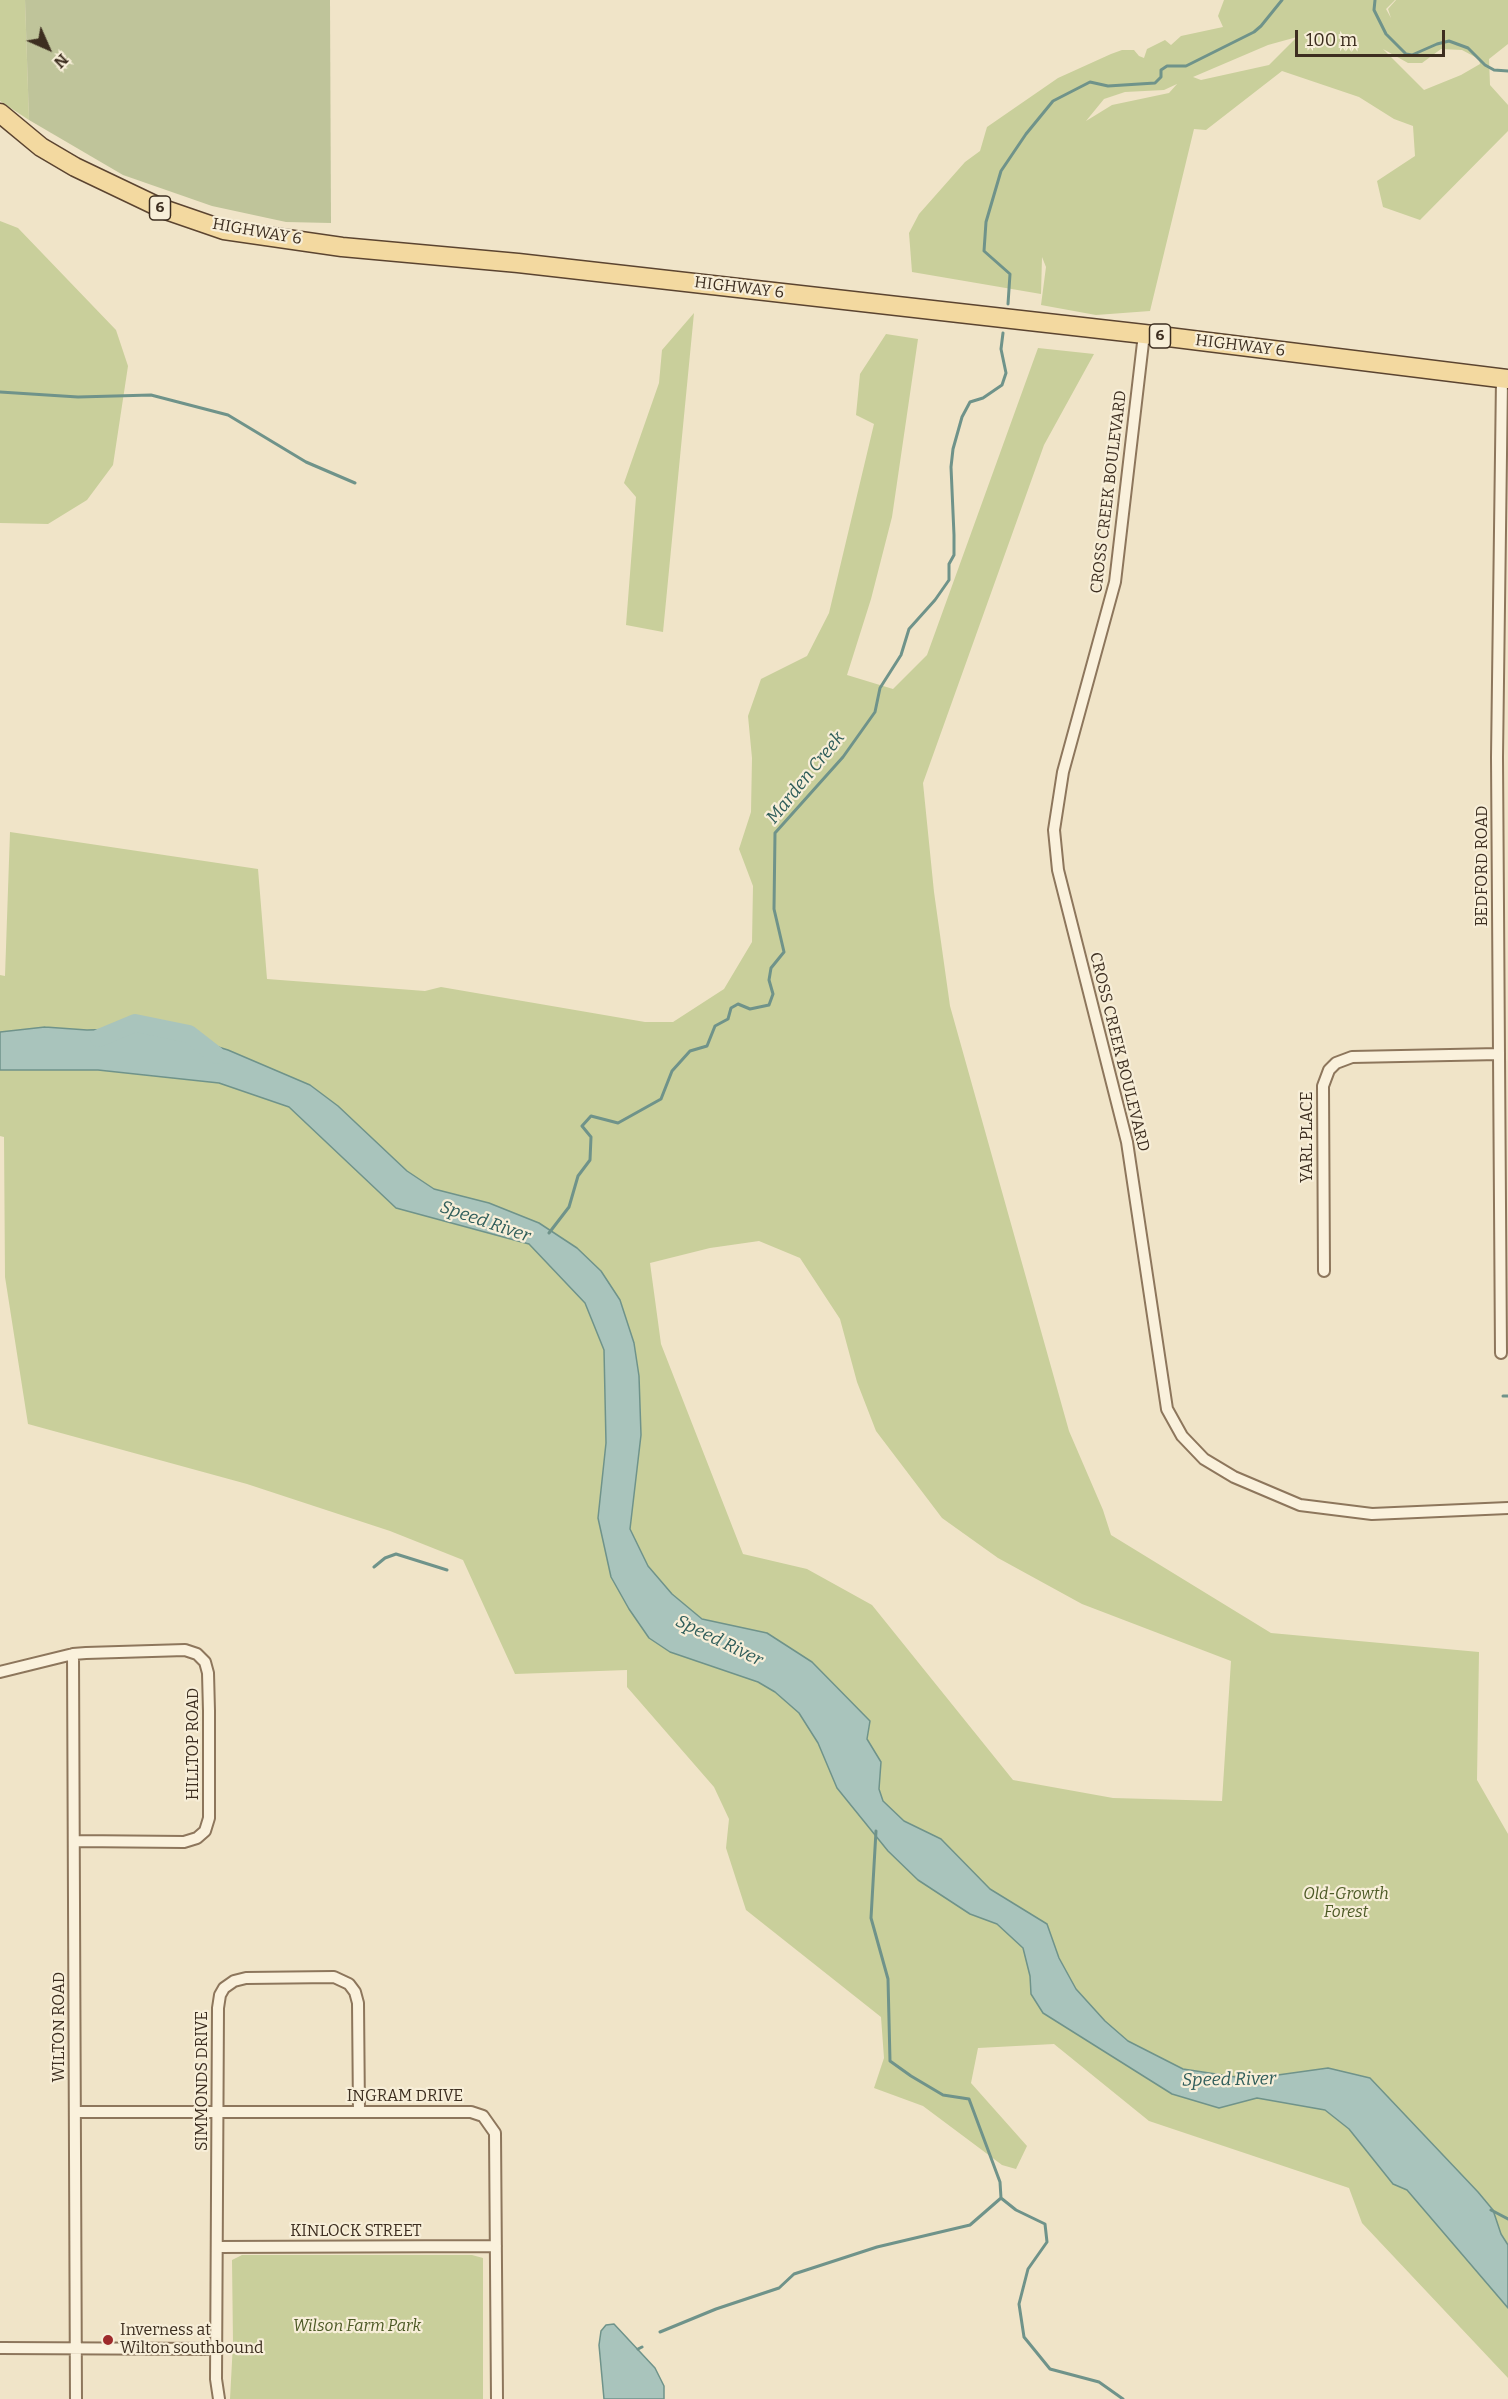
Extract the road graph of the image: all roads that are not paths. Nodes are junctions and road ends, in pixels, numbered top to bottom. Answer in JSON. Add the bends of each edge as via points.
{"nodes":[{"id":1,"x":0,"y":113,"type":"edge"},
{"id":2,"x":1144,"y":334,"type":"junction"},
{"id":3,"x":1505,"y":379,"type":"edge"},
{"id":4,"x":1502,"y":757,"type":"edge"},
{"id":5,"x":1499,"y":1054,"type":"junction"},
{"id":6,"x":1324,"y":1271,"type":"dead end"},
{"id":7,"x":1501,"y":1353,"type":"dead end"},
{"id":8,"x":1508,"y":1508,"type":"edge"},
{"id":9,"x":73,"y":1654,"type":"junction"},
{"id":10,"x":0,"y":1672,"type":"edge"},
{"id":11,"x":75,"y":1841,"type":"junction"},
{"id":12,"x":76,"y":2112,"type":"junction"},
{"id":13,"x":218,"y":2112,"type":"junction"},
{"id":14,"x":359,"y":2112,"type":"junction"},
{"id":15,"x":496,"y":2246,"type":"junction"},
{"id":16,"x":217,"y":2247,"type":"junction"},
{"id":17,"x":75,"y":2347,"type":"junction"},
{"id":18,"x":0,"y":2348,"type":"edge"},
{"id":19,"x":216,"y":2349,"type":"junction"},
{"id":20,"x":76,"y":2399,"type":"edge"},
{"id":21,"x":219,"y":2399,"type":"edge"},
{"id":22,"x":497,"y":2399,"type":"edge"}],
"edges":[{"from":1,"to":2,"type":"main road","name":"HIGHWAY 6","number":"6","via":[[40,147],[75,167],[163,209],[224,230],[342,247],[518,263]]},
{"from":2,"to":3,"type":"main road","name":"HIGHWAY 6","number":"6"},
{"from":2,"to":8,"type":"street","name":"CROSS CREEK BOULEVARD","via":[[1115,582],[1063,772],[1054,830],[1058,870],[1127,1142],[1167,1409],[1182,1436],[1204,1459],[1234,1477],[1300,1505],[1372,1514]]},
{"from":3,"to":4,"type":"street","name":"BEDFORD ROAD"},
{"from":4,"to":5,"type":"street","name":"BEDFORD ROAD"},
{"from":5,"to":6,"type":"street","name":"YARL PLACE","via":[[1352,1057],[1329,1070],[1323,1086]]},
{"from":5,"to":7,"type":"street","name":"BEDFORD ROAD"},
{"from":9,"to":10,"type":"street","name":"HILLTOP ROAD"},
{"from":9,"to":11,"type":"street","name":"WILTON ROAD"},
{"from":9,"to":11,"type":"street","name":"HILLTOP ROAD","via":[[193,1651],[205,1662],[209,1697],[209,1818],[201,1835],[184,1842]]},
{"from":11,"to":12,"type":"street","name":"WILTON ROAD"},
{"from":12,"to":13,"type":"street","name":"INGRAM DRIVE"},
{"from":12,"to":17,"type":"street","name":"WILTON ROAD"},
{"from":13,"to":14,"type":"street","name":"INGRAM DRIVE"},
{"from":13,"to":14,"type":"street","name":"SIMMONDS DRIVE","via":[[218,2008],[224,1988],[242,1978],[334,1977],[352,1988],[358,2003]]},
{"from":13,"to":16,"type":"street","name":"SIMMONDS DRIVE"},
{"from":14,"to":15,"type":"street","name":"INGRAM DRIVE","via":[[471,2112],[487,2120],[495,2133]]},
{"from":15,"to":16,"type":"street","name":"KINLOCK STREET"},
{"from":15,"to":22,"type":"street","name":"INGRAM DRIVE"},
{"from":16,"to":19,"type":"street","name":"SIMMONDS DRIVE"},
{"from":17,"to":18,"type":"street"},
{"from":17,"to":19,"type":"street"},
{"from":17,"to":20,"type":"street","name":"WILTON ROAD"},
{"from":19,"to":21,"type":"street","name":"SIMMONDS DRIVE"}]}
